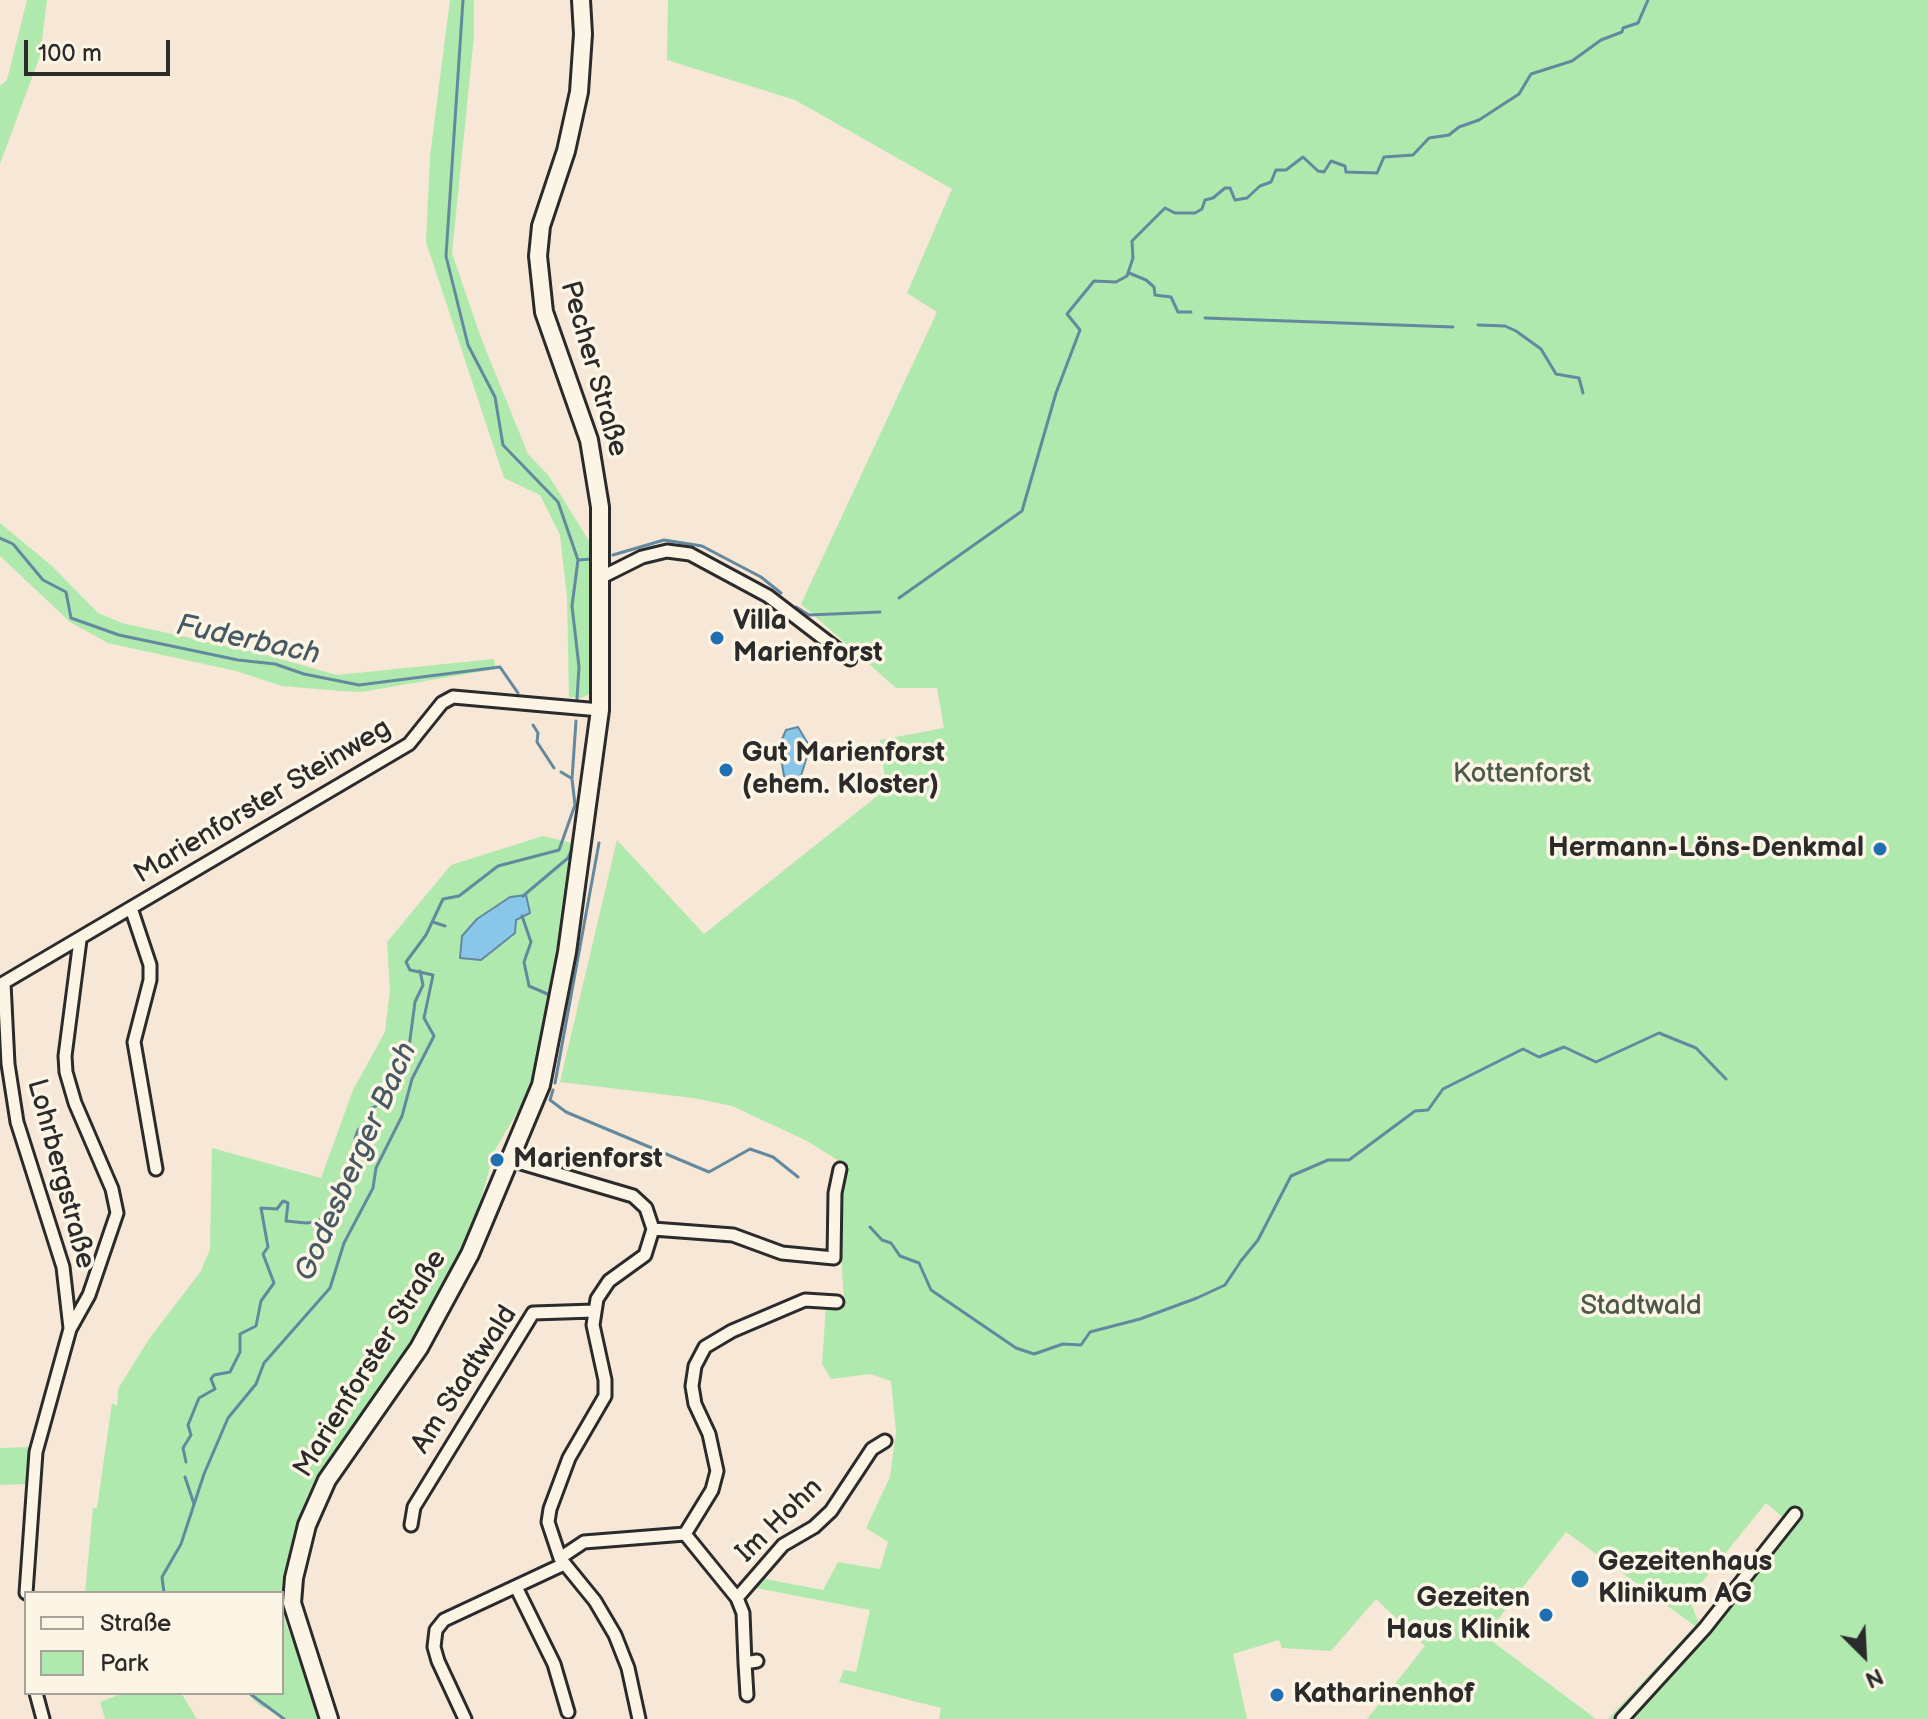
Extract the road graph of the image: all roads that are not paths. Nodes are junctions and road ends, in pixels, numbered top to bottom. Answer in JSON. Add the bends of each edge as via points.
{"nodes":[{"id":1,"x":581,"y":0,"type":"edge"},
{"id":2,"x":597,"y":579,"type":"junction"},
{"id":3,"x":850,"y":659,"type":"dead end"},
{"id":4,"x":600,"y":710,"type":"junction"},
{"id":5,"x":131,"y":908,"type":"junction"},
{"id":6,"x":80,"y":940,"type":"junction"},
{"id":7,"x":2,"y":984,"type":"edge"},
{"id":8,"x":511,"y":1160,"type":"junction"},
{"id":9,"x":156,"y":1169,"type":"dead end"},
{"id":10,"x":840,"y":1169,"type":"dead end"},
{"id":11,"x":653,"y":1229,"type":"junction"},
{"id":12,"x":837,"y":1302,"type":"dead end"},
{"id":13,"x":594,"y":1311,"type":"junction"},
{"id":14,"x":70,"y":1329,"type":"junction"},
{"id":15,"x":885,"y":1441,"type":"dead end"},
{"id":16,"x":1795,"y":1514,"type":"dead end"},
{"id":17,"x":411,"y":1525,"type":"dead end"},
{"id":18,"x":685,"y":1534,"type":"junction"},
{"id":19,"x":562,"y":1561,"type":"junction"},
{"id":20,"x":516,"y":1587,"type":"junction"},
{"id":21,"x":26,"y":1591,"type":"edge"},
{"id":22,"x":737,"y":1598,"type":"junction"},
{"id":23,"x":37,"y":1695,"type":"edge"},
{"id":24,"x":747,"y":1695,"type":"dead end"},
{"id":25,"x":568,"y":1712,"type":"dead end"},
{"id":26,"x":43,"y":1719,"type":"edge"},
{"id":27,"x":329,"y":1719,"type":"edge"},
{"id":28,"x":465,"y":1719,"type":"edge"},
{"id":29,"x":639,"y":1719,"type":"edge"},
{"id":30,"x":1622,"y":1719,"type":"edge"}],
"edges":[{"from":1,"to":2,"type":"main road","name":"Pecher Straße","via":[[579,92],[541,226],[538,256],[544,312],[596,472]]},
{"from":2,"to":3,"type":"street","via":[[642,557],[667,551],[690,554],[768,596]]},
{"from":2,"to":4,"type":"main road","name":"Pecher Straße"},
{"from":4,"to":5,"type":"street","name":"Marienforster Steinweg","via":[[453,697],[409,744]]},
{"from":4,"to":8,"type":"main road","name":"Marienforster Straße","via":[[549,1053]]},
{"from":5,"to":6,"type":"street","name":"Marienforster Steinweg"},
{"from":5,"to":9,"type":"street","via":[[150,965],[135,1051]]},
{"from":6,"to":7,"type":"street","name":"Marienforster Steinweg"},
{"from":6,"to":14,"type":"street","via":[[66,1072],[117,1213],[89,1295]]},
{"from":7,"to":14,"type":"street","name":"Lohrbergstraße","via":[[17,1122],[63,1267]]},
{"from":8,"to":11,"type":"street","via":[[633,1196],[646,1208]]},
{"from":8,"to":27,"type":"main road","name":"Marienforster Straße","via":[[451,1292],[419,1348],[327,1480],[307,1525],[292,1603]]},
{"from":10,"to":11,"type":"street","via":[[834,1258],[782,1253],[733,1235]]},
{"from":11,"to":13,"type":"street","via":[[645,1255],[609,1281]]},
{"from":12,"to":18,"type":"street","via":[[805,1300],[705,1347],[692,1386],[717,1471],[712,1490]]},
{"from":13,"to":17,"type":"street","name":"Am Stadtwald","via":[[533,1313],[414,1507]]},
{"from":13,"to":19,"type":"street","via":[[605,1396],[569,1458],[550,1509],[550,1531]]},
{"from":14,"to":21,"type":"street","via":[[36,1452]]},
{"from":15,"to":22,"type":"street","name":"Im Hohn","via":[[872,1449],[831,1511],[783,1545]]},
{"from":16,"to":30,"type":"street","via":[[1705,1628]]},
{"from":18,"to":19,"type":"street","via":[[584,1542]]},
{"from":18,"to":22,"type":"street","name":"Im Hohn"},
{"from":19,"to":20,"type":"street"},
{"from":19,"to":29,"type":"street","via":[[615,1635]]},
{"from":20,"to":25,"type":"street","via":[[554,1664]]},
{"from":20,"to":28,"type":"street","via":[[444,1620],[436,1630],[438,1661]]},
{"from":22,"to":24,"type":"street","name":"Im Hohn","via":[[751,1662]]},
{"from":23,"to":26,"type":"street"}]}
